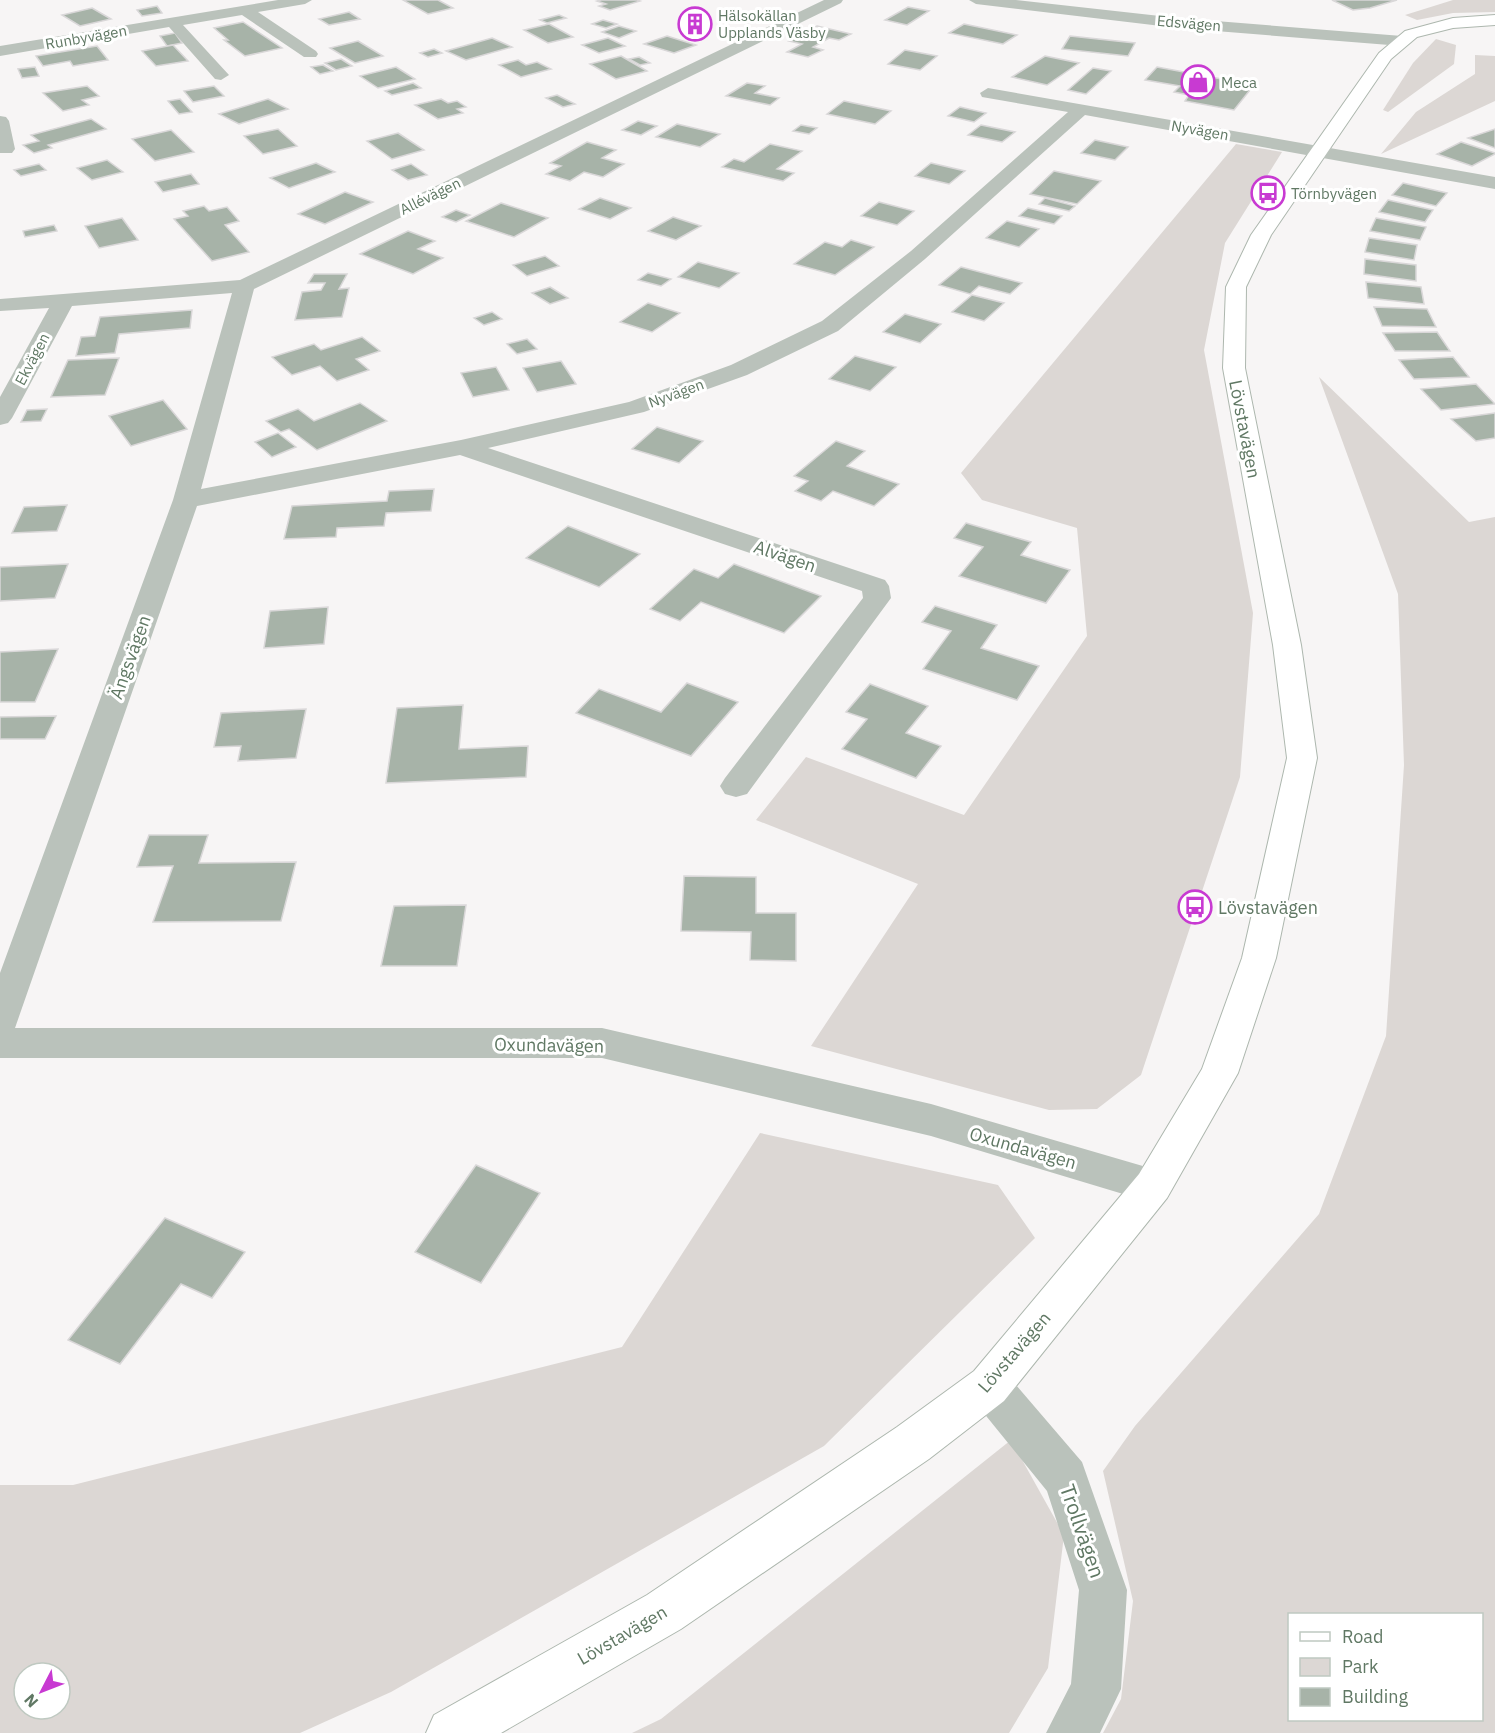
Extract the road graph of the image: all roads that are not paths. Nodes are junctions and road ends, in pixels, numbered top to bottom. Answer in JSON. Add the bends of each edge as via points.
{"nodes":[{"id":1,"x":305,"y":0,"type":"edge"},
{"id":2,"x":836,"y":0,"type":"edge"},
{"id":3,"x":976,"y":0,"type":"edge"},
{"id":4,"x":1124,"y":0,"type":"edge"},
{"id":5,"x":244,"y":10,"type":"junction"},
{"id":6,"x":1118,"y":17,"type":"junction"},
{"id":7,"x":1495,"y":20,"type":"edge"},
{"id":8,"x":171,"y":22,"type":"junction"},
{"id":9,"x":1402,"y":41,"type":"junction"},
{"id":10,"x":0,"y":51,"type":"edge"},
{"id":11,"x":310,"y":54,"type":"dead end"},
{"id":12,"x":221,"y":75,"type":"dead end"},
{"id":13,"x":988,"y":93,"type":"dead end"},
{"id":14,"x":1082,"y":109,"type":"junction"},
{"id":15,"x":0,"y":121,"type":"edge"},
{"id":16,"x":6,"y":149,"type":"dead end"},
{"id":17,"x":1317,"y":151,"type":"junction"},
{"id":18,"x":1495,"y":183,"type":"edge"},
{"id":19,"x":244,"y":286,"type":"junction"},
{"id":20,"x":64,"y":300,"type":"junction"},
{"id":21,"x":0,"y":305,"type":"edge"},
{"id":22,"x":0,"y":418,"type":"edge"},
{"id":23,"x":461,"y":447,"type":"junction"},
{"id":24,"x":186,"y":500,"type":"junction"},
{"id":25,"x":736,"y":786,"type":"dead end"},
{"id":26,"x":0,"y":1022,"type":"edge"},
{"id":27,"x":0,"y":1043,"type":"edge"},
{"id":28,"x":1153,"y":1186,"type":"junction"},
{"id":29,"x":989,"y":1386,"type":"junction"},
{"id":30,"x":452,"y":1733,"type":"edge"},
{"id":31,"x":1072,"y":1733,"type":"edge"}],
"edges":[{"from":1,"to":5,"type":"street","name":"Runbyvägen"},
{"from":2,"to":19,"type":"street","name":"Allévägen"},
{"from":3,"to":6,"type":"street","name":"Edsvägen"},
{"from":4,"to":6,"type":"street"},
{"from":5,"to":8,"type":"street","name":"Runbyvägen"},
{"from":5,"to":11,"type":"street"},
{"from":6,"to":9,"type":"street","name":"Edsvägen"},
{"from":7,"to":9,"type":"street","name":"Lövstavägen","via":[[1444,25],[1411,34]]},
{"from":8,"to":10,"type":"street","name":"Runbyvägen"},
{"from":8,"to":12,"type":"street"},
{"from":9,"to":17,"type":"street","name":"Lövstavägen","via":[[1385,56]]},
{"from":13,"to":14,"type":"street","name":"Nyvägen"},
{"from":14,"to":17,"type":"street","name":"Nyvägen"},
{"from":14,"to":23,"type":"street","name":"Nyvägen","via":[[918,255],[830,326],[739,370],[636,407]]},
{"from":15,"to":16,"type":"street"},
{"from":17,"to":18,"type":"street"},
{"from":17,"to":28,"type":"street","name":"Lövstavägen","via":[[1261,235],[1236,287],[1234,368],[1287,645],[1302,758],[1259,958],[1219,1073]]},
{"from":19,"to":20,"type":"street","name":"Allévägen"},
{"from":19,"to":24,"type":"street","name":"Ängsvägen"},
{"from":20,"to":21,"type":"street","name":"Allévägen"},
{"from":20,"to":22,"type":"street","name":"Ekvägen"},
{"from":23,"to":24,"type":"street","name":"Nyvägen"},
{"from":23,"to":25,"type":"street","name":"Alvägen","via":[[875,586],[877,598]]},
{"from":24,"to":26,"type":"street","name":"Ängsvägen"},
{"from":27,"to":28,"type":"street","name":"Oxundavägen","via":[[602,1043],[931,1120]]},
{"from":28,"to":29,"type":"street","name":"Lövstavägen"},
{"from":29,"to":30,"type":"street","name":"Lövstavägen","via":[[913,1443],[664,1612]]},
{"from":29,"to":31,"type":"street","name":"Trollvägen","via":[[1066,1478],[1103,1590],[1096,1689]]}]}
